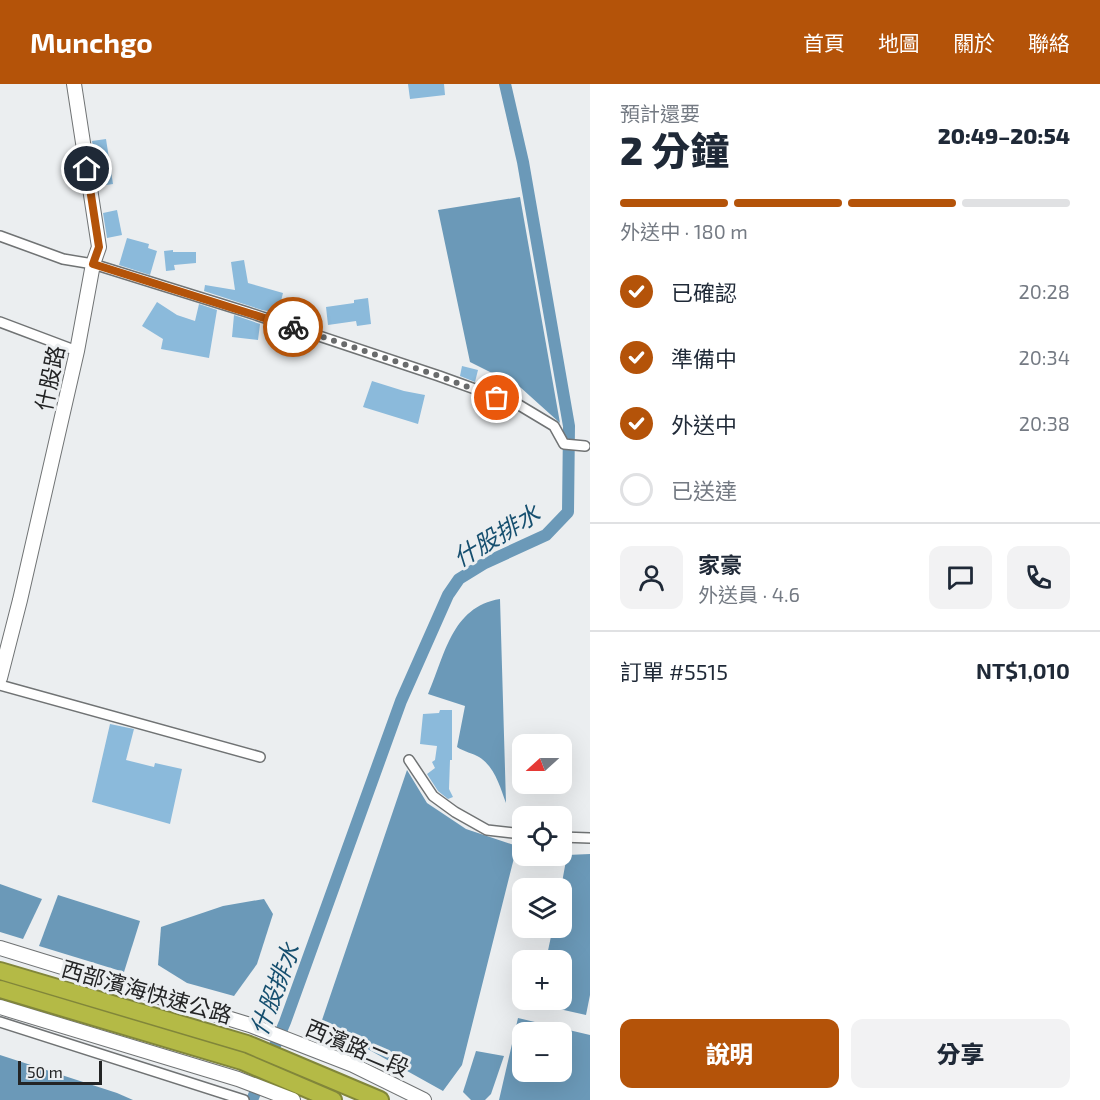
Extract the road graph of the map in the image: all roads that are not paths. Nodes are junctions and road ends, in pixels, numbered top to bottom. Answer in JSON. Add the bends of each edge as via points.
{"nodes":[{"id":1,"x":74,"y":84,"type":"edge"},
{"id":2,"x":0,"y":236,"type":"edge"},
{"id":3,"x":93,"y":264,"type":"junction"},
{"id":4,"x":0,"y":322,"type":"edge"},
{"id":5,"x":76,"y":351,"type":"junction"},
{"id":6,"x":585,"y":446,"type":"dead end"},
{"id":7,"x":0,"y":678,"type":"edge"},
{"id":8,"x":0,"y":685,"type":"edge"},
{"id":9,"x":260,"y":757,"type":"dead end"},
{"id":10,"x":409,"y":760,"type":"dead end"},
{"id":11,"x":512,"y":833,"type":"edge"},
{"id":12,"x":572,"y":837,"type":"edge"},
{"id":13,"x":590,"y":838,"type":"edge"},
{"id":14,"x":0,"y":948,"type":"edge"},
{"id":15,"x":0,"y":971,"type":"edge"},
{"id":16,"x":0,"y":989,"type":"edge"},
{"id":17,"x":0,"y":1007,"type":"edge"},
{"id":18,"x":0,"y":1022,"type":"edge"},
{"id":19,"x":286,"y":1091,"type":"edge"},
{"id":20,"x":244,"y":1100,"type":"edge"},
{"id":21,"x":333,"y":1100,"type":"edge"},
{"id":22,"x":380,"y":1100,"type":"edge"},
{"id":23,"x":424,"y":1100,"type":"edge"}],
"edges":[{"from":1,"to":3,"type":"street","name":"什股路","via":[[99,247]]},
{"from":2,"to":3,"type":"street","via":[[63,259]]},
{"from":3,"to":5,"type":"street","name":"什股路"},
{"from":3,"to":6,"type":"street","via":[[519,405],[554,426],[564,444]]},
{"from":4,"to":5,"type":"street"},
{"from":5,"to":7,"type":"street","name":"什股路"},
{"from":8,"to":9,"type":"street"},
{"from":10,"to":11,"type":"street","via":[[433,796],[455,812],[488,830]]},
{"from":12,"to":13,"type":"street"},
{"from":14,"to":23,"type":"street","name":"西濱路二段","via":[[250,1024],[354,1065]]},
{"from":15,"to":22,"type":"highway","name":"西部濱海快速公路","via":[[247,1044]]},
{"from":16,"to":19,"type":"highway","name":"西部濱海快速公路","via":[[242,1061]]},
{"from":17,"to":19,"type":"street"},
{"from":18,"to":20,"type":"street"},
{"from":19,"to":21,"type":"highway","name":"西部濱海快速公路"}]}
